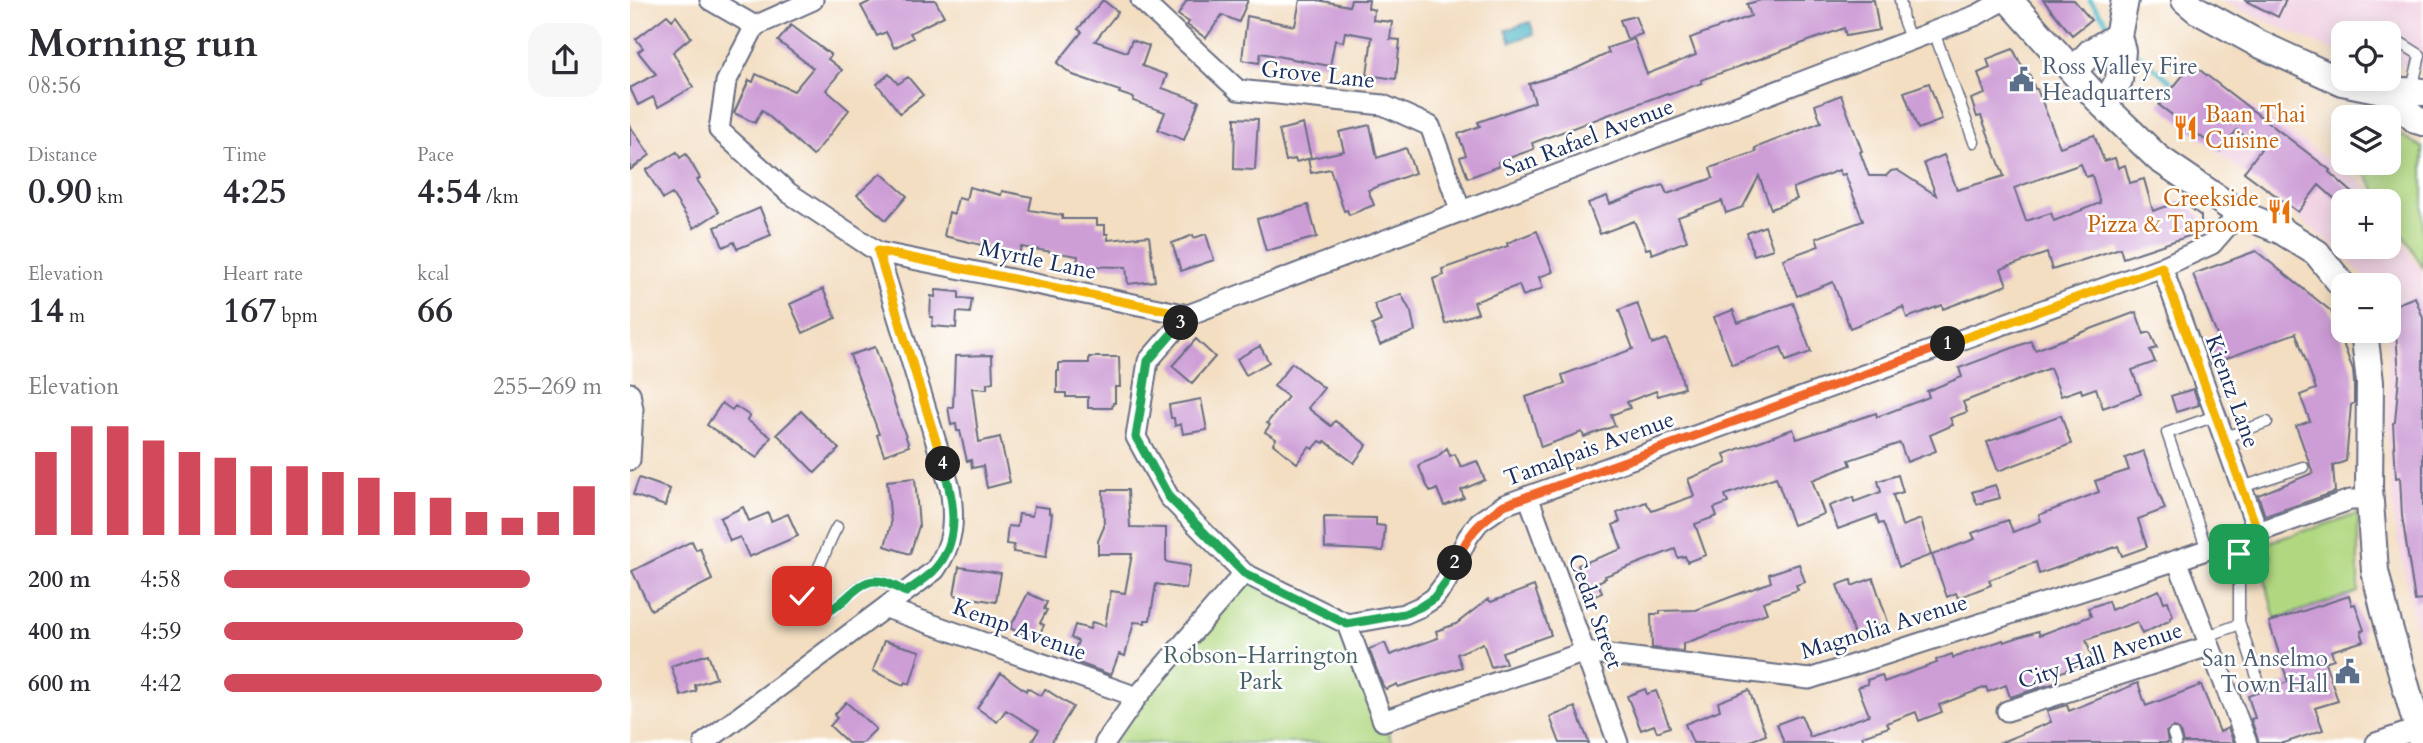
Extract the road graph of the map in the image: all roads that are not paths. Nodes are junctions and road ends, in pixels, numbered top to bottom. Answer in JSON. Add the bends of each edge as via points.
{"nodes":[{"id":1,"x":710,"y":0,"type":"edge"},
{"id":2,"x":813,"y":0,"type":"edge"},
{"id":3,"x":1141,"y":0,"type":"edge"},
{"id":4,"x":1900,"y":0,"type":"edge"},
{"id":5,"x":2006,"y":0,"type":"edge"},
{"id":6,"x":2125,"y":0,"type":"edge"},
{"id":7,"x":2186,"y":0,"type":"edge"},
{"id":8,"x":754,"y":26,"type":"junction"},
{"id":9,"x":1934,"y":32,"type":"junction"},
{"id":10,"x":1911,"y":40,"type":"junction"},
{"id":11,"x":2109,"y":41,"type":"junction"},
{"id":12,"x":2401,"y":43,"type":"edge"},
{"id":13,"x":2421,"y":55,"type":"edge"},
{"id":14,"x":2073,"y":71,"type":"junction"},
{"id":15,"x":2331,"y":77,"type":"edge"},
{"id":16,"x":2383,"y":91,"type":"edge"},
{"id":17,"x":2417,"y":91,"type":"edge"},
{"id":18,"x":2104,"y":106,"type":"junction"},
{"id":19,"x":2423,"y":122,"type":"edge"},
{"id":20,"x":1974,"y":142,"type":"dead end"},
{"id":21,"x":1461,"y":212,"type":"junction"},
{"id":22,"x":2239,"y":213,"type":"junction"},
{"id":23,"x":878,"y":251,"type":"junction"},
{"id":24,"x":2162,"y":267,"type":"junction"},
{"id":25,"x":2332,"y":273,"type":"edge"},
{"id":26,"x":1188,"y":315,"type":"junction"},
{"id":27,"x":2365,"y":343,"type":"edge"},
{"id":28,"x":630,"y":393,"type":"edge"},
{"id":29,"x":2215,"y":416,"type":"junction"},
{"id":30,"x":2267,"y":422,"type":"dead end"},
{"id":31,"x":2223,"y":438,"type":"junction"},
{"id":32,"x":630,"y":460,"type":"edge"},
{"id":33,"x":2303,"y":467,"type":"dead end"},
{"id":34,"x":2242,"y":487,"type":"junction"},
{"id":35,"x":1528,"y":496,"type":"junction"},
{"id":36,"x":2370,"y":500,"type":"junction"},
{"id":37,"x":837,"y":527,"type":"dead end"},
{"id":38,"x":2258,"y":532,"type":"junction"},
{"id":39,"x":2234,"y":540,"type":"junction"},
{"id":40,"x":2207,"y":550,"type":"junction"},
{"id":41,"x":2177,"y":560,"type":"junction"},
{"id":42,"x":1244,"y":573,"type":"junction"},
{"id":43,"x":906,"y":592,"type":"junction"},
{"id":44,"x":886,"y":608,"type":"junction"},
{"id":45,"x":1347,"y":624,"type":"junction"},
{"id":46,"x":2240,"y":624,"type":"junction"},
{"id":47,"x":2207,"y":641,"type":"junction"},
{"id":48,"x":1585,"y":652,"type":"junction"},
{"id":49,"x":2258,"y":680,"type":"dead end"},
{"id":50,"x":1137,"y":697,"type":"junction"},
{"id":51,"x":2007,"y":711,"type":"dead end"},
{"id":52,"x":2419,"y":736,"type":"edge"},
{"id":53,"x":704,"y":743,"type":"edge"},
{"id":54,"x":1105,"y":743,"type":"edge"},
{"id":55,"x":1618,"y":743,"type":"edge"},
{"id":56,"x":2248,"y":743,"type":"edge"},
{"id":57,"x":2376,"y":743,"type":"edge"}],
"edges":[{"from":1,"to":8,"type":"street"},
{"from":2,"to":8,"type":"street"},
{"from":3,"to":21,"type":"street","name":"Grove Lane","via":[[1238,90],[1384,105],[1430,126]]},
{"from":4,"to":10,"type":"lane"},
{"from":5,"to":9,"type":"street","name":"San Rafael Avenue"},
{"from":5,"to":14,"type":"street"},
{"from":6,"to":11,"type":"street"},
{"from":7,"to":15,"type":"street","via":[[2257,43]]},
{"from":8,"to":23,"type":"street","via":[[726,82],[719,130],[789,193]]},
{"from":9,"to":10,"type":"street","name":"San Rafael Avenue"},
{"from":9,"to":20,"type":"lane"},
{"from":10,"to":21,"type":"street","name":"San Rafael Avenue"},
{"from":11,"to":14,"type":"street","via":[[2091,51]]},
{"from":11,"to":18,"type":"street","via":[[2122,51],[2119,80]]},
{"from":12,"to":13,"type":"lane"},
{"from":13,"to":17,"type":"lane"},
{"from":14,"to":18,"type":"street"},
{"from":16,"to":19,"type":"street"},
{"from":18,"to":22,"type":"street","via":[[2158,158]]},
{"from":21,"to":26,"type":"street","name":"San Rafael Avenue"},
{"from":22,"to":24,"type":"street","name":"Tamalpais Avenue","via":[[2212,244]]},
{"from":22,"to":25,"type":"street","via":[[2282,231],[2316,253]]},
{"from":23,"to":26,"type":"street","name":"Myrtle Lane"},
{"from":23,"to":43,"type":"street","via":[[953,508],[953,527],[943,558]]},
{"from":24,"to":29,"type":"street","name":"Kientz Lane"},
{"from":24,"to":35,"type":"street","name":"Tamalpais Avenue"},
{"from":26,"to":42,"type":"street","via":[[1148,361],[1136,437],[1169,497]]},
{"from":27,"to":36,"type":"street"},
{"from":28,"to":32,"type":"street"},
{"from":29,"to":31,"type":"street","name":"Kientz Lane"},
{"from":29,"to":40,"type":"lane","via":[[2167,433]]},
{"from":30,"to":31,"type":"lane"},
{"from":31,"to":34,"type":"street","name":"Kientz Lane"},
{"from":33,"to":34,"type":"lane"},
{"from":34,"to":38,"type":"street","name":"Kientz Lane"},
{"from":35,"to":45,"type":"street","name":"Tamalpais Avenue","via":[[1479,522],[1434,598],[1404,614]]},
{"from":35,"to":48,"type":"street","name":"Cedar Street"},
{"from":36,"to":38,"type":"street","name":"Magnolia Avenue","via":[[2350,500]]},
{"from":36,"to":52,"type":"street","via":[[2375,571]]},
{"from":37,"to":43,"type":"lane","via":[[802,596],[802,615],[825,614],[874,581]]},
{"from":38,"to":39,"type":"street","name":"Magnolia Avenue"},
{"from":39,"to":40,"type":"street","name":"Magnolia Avenue"},
{"from":39,"to":46,"type":"lane","via":[[2239,554]]},
{"from":40,"to":41,"type":"street","name":"Magnolia Avenue"},
{"from":41,"to":47,"type":"street"},
{"from":41,"to":48,"type":"street","name":"Magnolia Avenue","via":[[1809,679]]},
{"from":42,"to":45,"type":"street"},
{"from":42,"to":50,"type":"street"},
{"from":43,"to":44,"type":"street"},
{"from":44,"to":50,"type":"street","name":"Kemp Avenue"},
{"from":44,"to":53,"type":"street"},
{"from":45,"to":48,"type":"street","name":"Magnolia Avenue","via":[[1383,721]]},
{"from":46,"to":47,"type":"lane"},
{"from":46,"to":49,"type":"lane"},
{"from":47,"to":51,"type":"street","name":"City Hall Avenue"},
{"from":47,"to":56,"type":"street"},
{"from":48,"to":55,"type":"street","name":"Cedar Street"},
{"from":50,"to":54,"type":"street"},
{"from":52,"to":57,"type":"street"}]}
